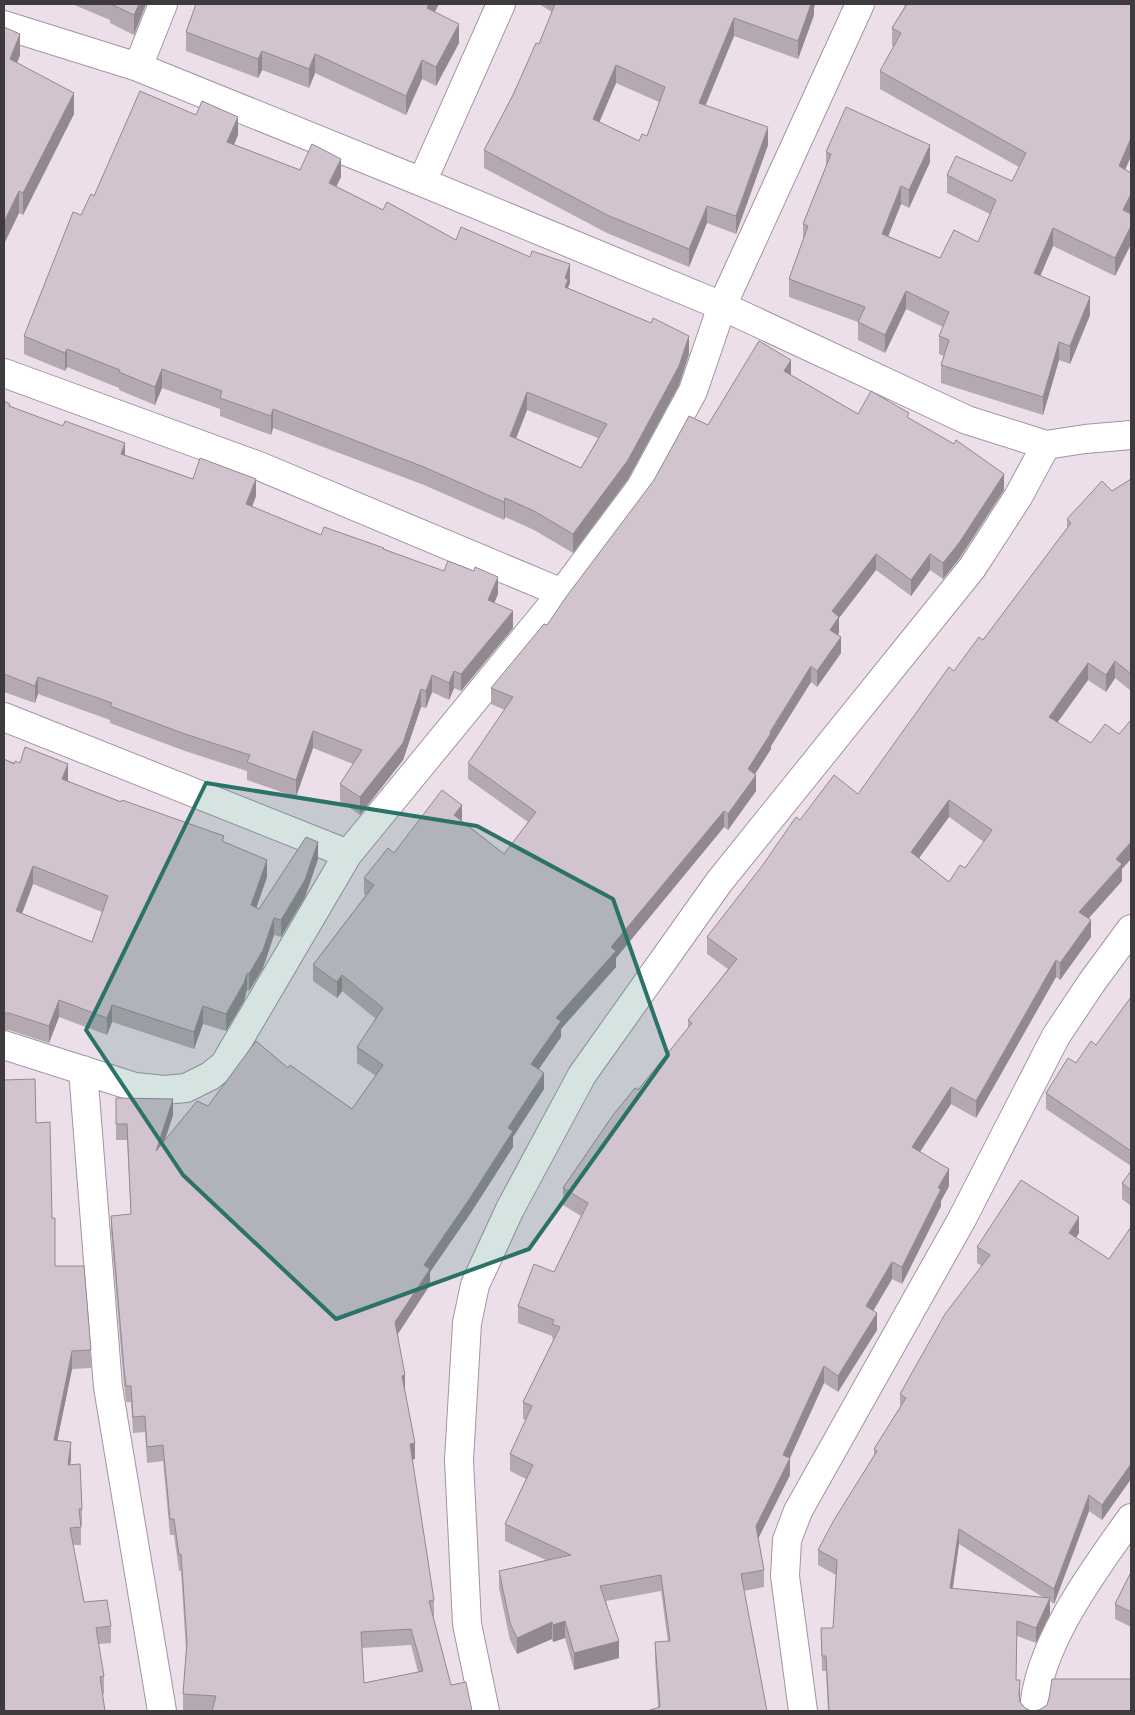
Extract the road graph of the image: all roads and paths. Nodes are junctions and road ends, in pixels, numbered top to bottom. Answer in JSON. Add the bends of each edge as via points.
{"nodes":[{"id":1,"x":162,"y":4,"type":"edge"},
{"id":2,"x":501,"y":4,"type":"edge"},
{"id":3,"x":860,"y":4,"type":"edge"},
{"id":4,"x":4,"y":25,"type":"edge"},
{"id":5,"x":138,"y":67,"type":"junction"},
{"id":6,"x":422,"y":182,"type":"junction"},
{"id":7,"x":722,"y":306,"type":"junction"},
{"id":8,"x":4,"y":373,"type":"edge"},
{"id":9,"x":1131,"y":435,"type":"edge"},
{"id":10,"x":1046,"y":445,"type":"junction"},
{"id":11,"x":562,"y":593,"type":"junction"},
{"id":12,"x":4,"y":717,"type":"edge"},
{"id":13,"x":348,"y":854,"type":"junction"},
{"id":14,"x":1131,"y":929,"type":"edge"},
{"id":15,"x":4,"y":1045,"type":"edge"},
{"id":16,"x":83,"y":1070,"type":"junction"},
{"id":17,"x":1131,"y":1518,"type":"edge"},
{"id":18,"x":162,"y":1711,"type":"edge"},
{"id":19,"x":485,"y":1711,"type":"edge"},
{"id":20,"x":803,"y":1711,"type":"edge"},
{"id":21,"x":1034,"y":1711,"type":"edge"}],
"edges":[{"from":1,"to":5,"type":"street"},
{"from":2,"to":6,"type":"street"},
{"from":3,"to":7,"type":"street"},
{"from":4,"to":5,"type":"street"},
{"from":5,"to":6,"type":"street"},
{"from":6,"to":7,"type":"street"},
{"from":7,"to":10,"type":"street","via":[[967,420]]},
{"from":7,"to":11,"type":"street","via":[[693,391],[641,487]]},
{"from":8,"to":11,"type":"street","via":[[259,466]]},
{"from":9,"to":10,"type":"street"},
{"from":10,"to":19,"type":"street","via":[[972,568],[719,882],[582,1075],[510,1209],[475,1285],[467,1323],[459,1460],[467,1624]]},
{"from":11,"to":13,"type":"street"},
{"from":12,"to":13,"type":"street"},
{"from":13,"to":16,"type":"street","via":[[224,1065],[186,1088],[164,1090],[135,1087]]},
{"from":14,"to":20,"type":"street","via":[[1056,1036],[962,1219],[798,1511],[787,1540],[785,1576]]},
{"from":15,"to":16,"type":"street"},
{"from":16,"to":18,"type":"street","via":[[108,1387]]},
{"from":17,"to":21,"type":"street","via":[[1056,1635],[1041,1670]]}]}
